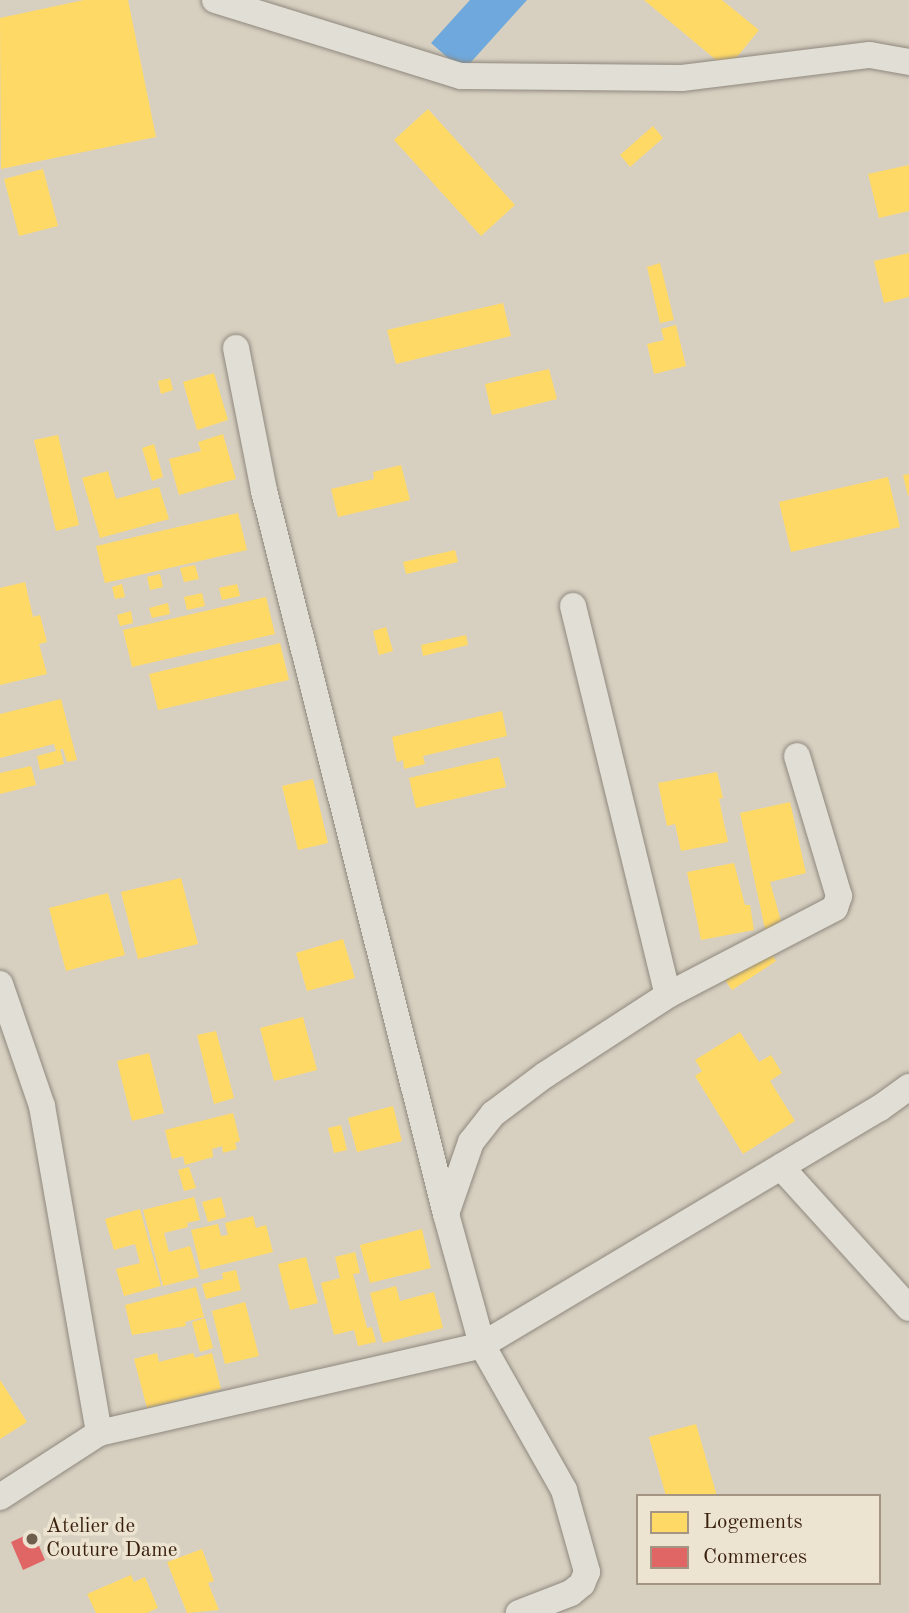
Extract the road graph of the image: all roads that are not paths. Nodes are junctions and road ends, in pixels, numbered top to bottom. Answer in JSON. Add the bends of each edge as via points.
{"nodes":[{"id":1,"x":215,"y":0,"type":"edge"},
{"id":2,"x":909,"y":62,"type":"edge"},
{"id":3,"x":236,"y":348,"type":"dead end"},
{"id":4,"x":573,"y":606,"type":"dead end"},
{"id":5,"x":797,"y":756,"type":"dead end"},
{"id":6,"x":0,"y":984,"type":"edge"},
{"id":7,"x":668,"y":995,"type":"junction"},
{"id":8,"x":909,"y":1087,"type":"edge"},
{"id":9,"x":781,"y":1167,"type":"junction"},
{"id":10,"x":446,"y":1214,"type":"junction"},
{"id":11,"x":909,"y":1308,"type":"edge"},
{"id":12,"x":482,"y":1345,"type":"junction"},
{"id":13,"x":99,"y":1433,"type":"junction"},
{"id":14,"x":0,"y":1497,"type":"edge"},
{"id":15,"x":519,"y":1613,"type":"edge"}],
"edges":[{"from":1,"to":2,"type":"street","via":[[461,76],[682,78],[870,55]]},
{"from":3,"to":10,"type":"street","via":[[264,491]]},
{"from":4,"to":7,"type":"street"},
{"from":5,"to":7,"type":"street","via":[[839,896],[835,908]]},
{"from":6,"to":13,"type":"street","via":[[42,1106]]},
{"from":7,"to":10,"type":"street","via":[[493,1114],[471,1142]]},
{"from":8,"to":9,"type":"street"},
{"from":9,"to":11,"type":"street"},
{"from":9,"to":12,"type":"street"},
{"from":10,"to":12,"type":"street"},
{"from":12,"to":13,"type":"street"},
{"from":12,"to":15,"type":"street","via":[[564,1490],[587,1572],[572,1593]]},
{"from":13,"to":14,"type":"street"}]}
